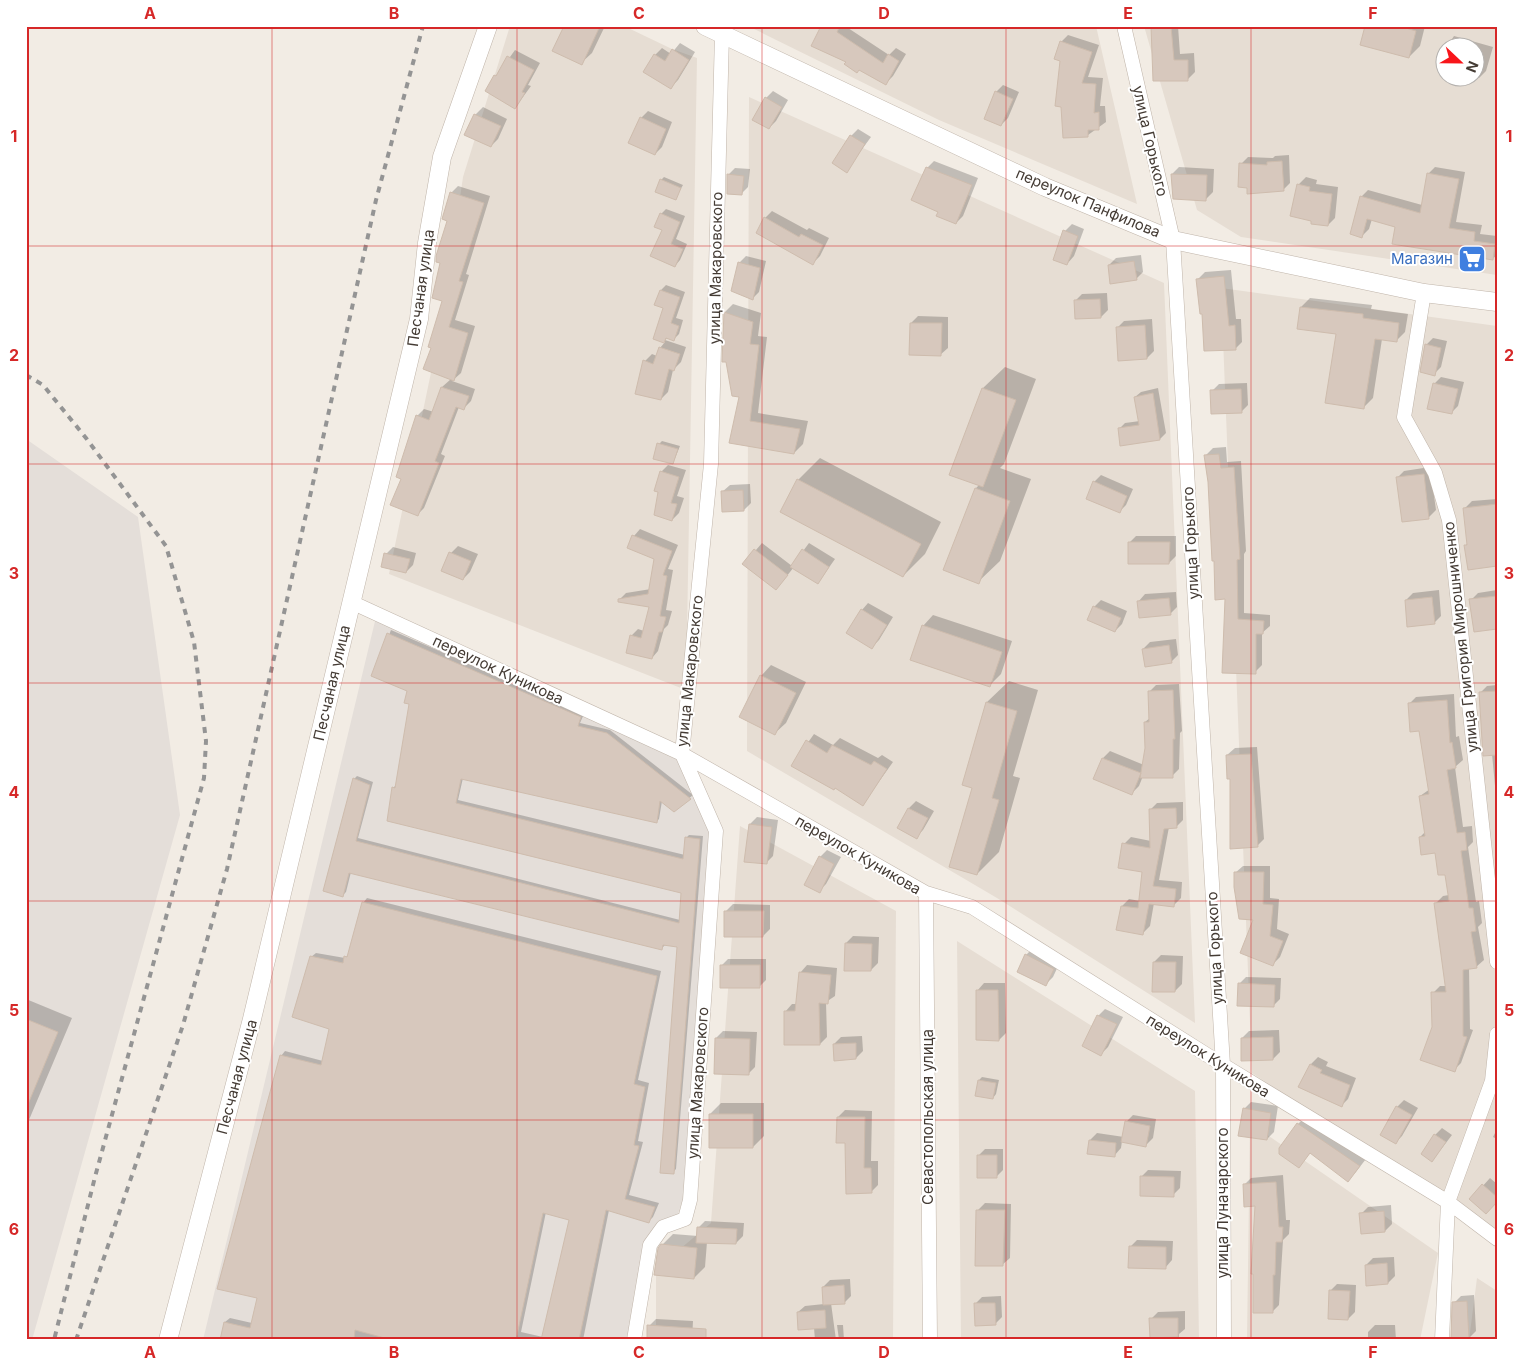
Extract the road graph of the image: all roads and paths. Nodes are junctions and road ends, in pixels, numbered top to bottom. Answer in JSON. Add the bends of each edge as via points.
{"nodes":[{"id":1,"x":488,"y":26,"type":"edge"},
{"id":2,"x":705,"y":26,"type":"edge"},
{"id":3,"x":1124,"y":26,"type":"edge"},
{"id":4,"x":722,"y":34,"type":"junction"},
{"id":5,"x":1173,"y":240,"type":"junction"},
{"id":6,"x":1424,"y":293,"type":"junction"},
{"id":7,"x":1497,"y":302,"type":"edge"},
{"id":8,"x":351,"y":602,"type":"junction"},
{"id":9,"x":682,"y":754,"type":"junction"},
{"id":10,"x":926,"y":893,"type":"junction"},
{"id":11,"x":1497,"y":962,"type":"edge"},
{"id":12,"x":1497,"y":1034,"type":"edge"},
{"id":13,"x":1223,"y":1066,"type":"junction"},
{"id":14,"x":1448,"y":1202,"type":"junction"},
{"id":15,"x":1497,"y":1238,"type":"edge"},
{"id":16,"x":168,"y":1340,"type":"edge"},
{"id":17,"x":634,"y":1340,"type":"edge"},
{"id":18,"x":930,"y":1340,"type":"edge"},
{"id":19,"x":1224,"y":1340,"type":"edge"},
{"id":20,"x":1442,"y":1340,"type":"edge"}],
"edges":[{"from":1,"to":8,"type":"street","name":"Песчаная улица","via":[[442,157],[427,243],[419,319]]},
{"from":2,"to":4,"type":"street","name":"переулок Панфилова"},
{"from":3,"to":5,"type":"street","name":"улица Горького"},
{"from":4,"to":5,"type":"street","name":"переулок Панфилова","via":[[1046,187]]},
{"from":4,"to":9,"type":"street","name":"улица Макаровского","via":[[711,464]]},
{"from":5,"to":6,"type":"street","name":"переулок Панфилова"},
{"from":5,"to":13,"type":"street","name":"улица Горького"},
{"from":6,"to":7,"type":"street","name":"переулок Панфилова"},
{"from":6,"to":11,"type":"street","name":"улица Григория Мирошниченко","via":[[1404,418],[1434,473],[1449,520]]},
{"from":8,"to":9,"type":"street","name":"переулок Куникова"},
{"from":8,"to":16,"type":"street","name":"Песчаная улица","via":[[252,1019]]},
{"from":9,"to":10,"type":"street","name":"переулок Куникова"},
{"from":9,"to":17,"type":"street","name":"улица Макаровского","via":[[716,831],[690,1200],[686,1219],[663,1227],[650,1245]]},
{"from":10,"to":13,"type":"street","name":"переулок Куникова","via":[[972,907]]},
{"from":10,"to":18,"type":"street","name":"Севастопольская улица"},
{"from":12,"to":14,"type":"street","via":[[1492,1081]]},
{"from":13,"to":14,"type":"street","name":"переулок Куникова"},
{"from":13,"to":19,"type":"street","name":"улица Луначарского"},
{"from":14,"to":15,"type":"street","name":"переулок Куникова"},
{"from":14,"to":20,"type":"street"}]}
